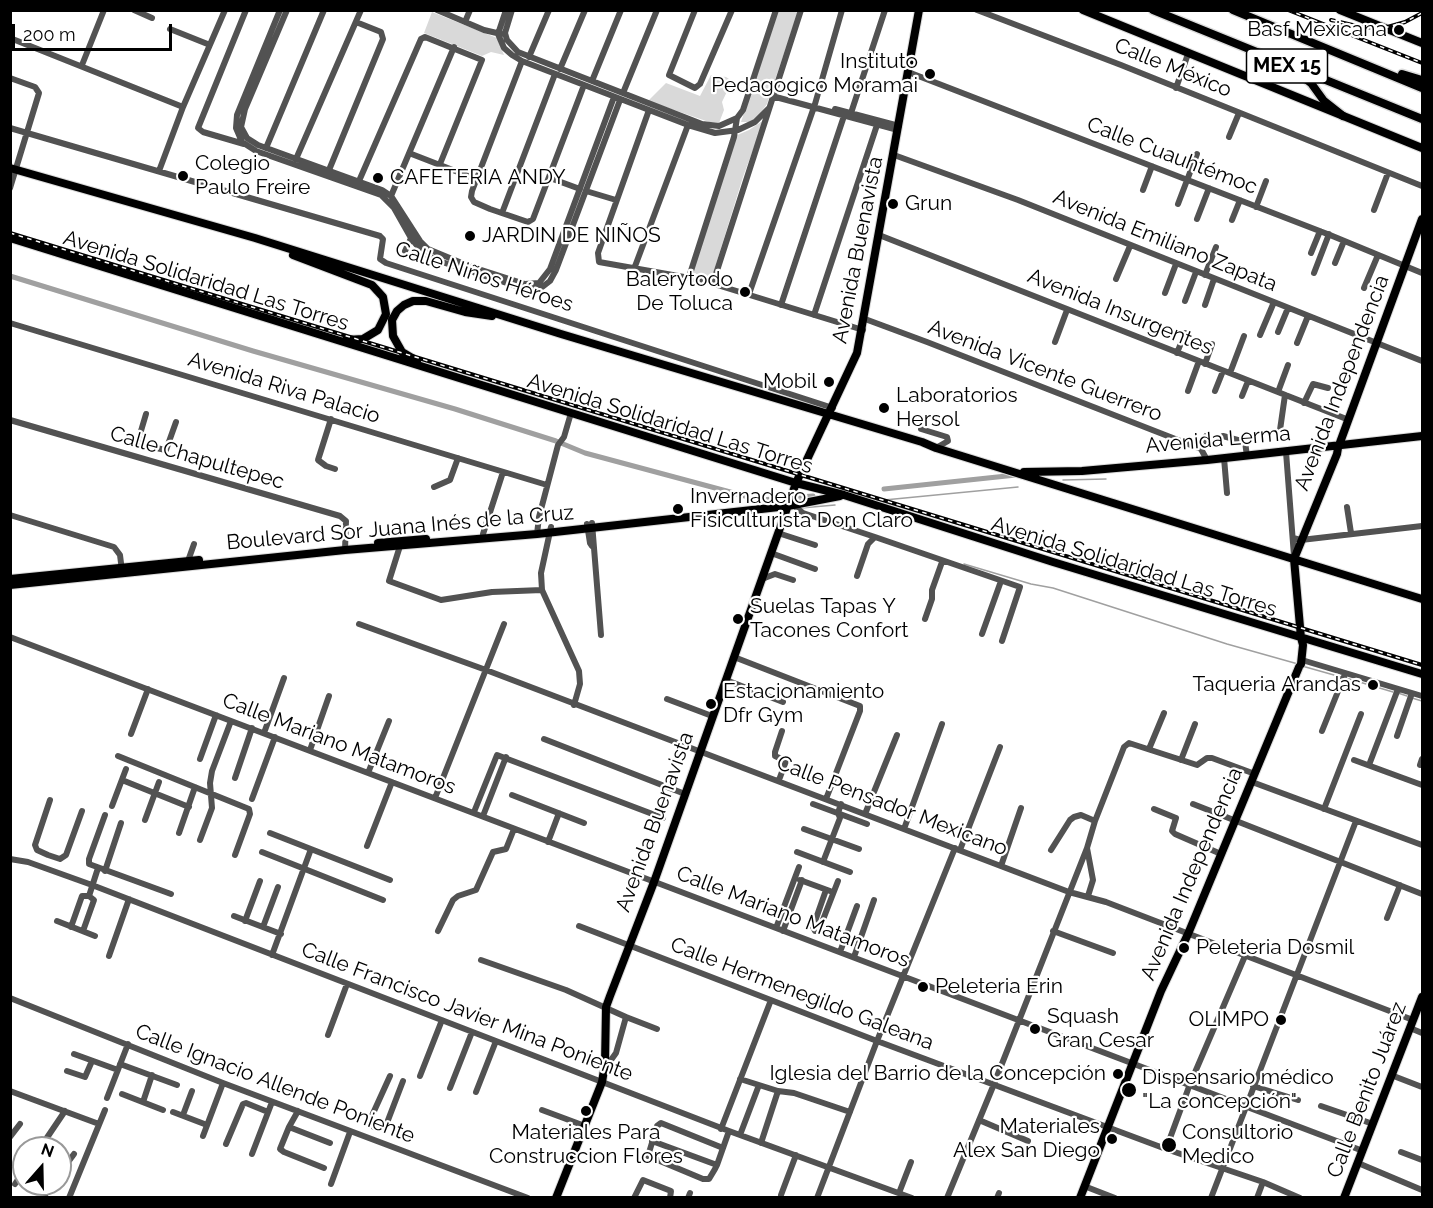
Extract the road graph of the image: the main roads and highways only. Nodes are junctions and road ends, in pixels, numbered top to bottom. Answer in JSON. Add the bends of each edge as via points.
{"nodes":[{"id":1,"x":919,"y":10,"type":"edge"},
{"id":2,"x":1083,"y":10,"type":"edge"},
{"id":3,"x":1153,"y":10,"type":"edge"},
{"id":4,"x":1233,"y":10,"type":"edge"},
{"id":5,"x":1340,"y":10,"type":"edge"},
{"id":6,"x":1422,"y":43,"type":"edge"},
{"id":7,"x":1358,"y":62,"type":"junction"},
{"id":8,"x":1287,"y":66,"type":"junction"},
{"id":9,"x":1422,"y":81,"type":"edge"},
{"id":10,"x":1422,"y":87,"type":"edge"},
{"id":11,"x":1343,"y":116,"type":"junction"},
{"id":12,"x":1422,"y":119,"type":"edge"},
{"id":13,"x":1422,"y":147,"type":"edge"},
{"id":14,"x":13,"y":169,"type":"edge"},
{"id":15,"x":1422,"y":219,"type":"edge"},
{"id":16,"x":10,"y":238,"type":"edge"},
{"id":17,"x":255,"y":238,"type":"junction"},
{"id":18,"x":508,"y":317,"type":"junction"},
{"id":19,"x":335,"y":340,"type":"junction"},
{"id":20,"x":476,"y":383,"type":"junction"},
{"id":21,"x":831,"y":412,"type":"junction"},
{"id":22,"x":1422,"y":436,"type":"edge"},
{"id":23,"x":1338,"y":449,"type":"junction"},
{"id":24,"x":1017,"y":472,"type":"junction"},
{"id":25,"x":796,"y":483,"type":"junction"},
{"id":26,"x":844,"y":495,"type":"junction"},
{"id":27,"x":790,"y":501,"type":"junction"},
{"id":28,"x":537,"y":531,"type":"junction"},
{"id":29,"x":345,"y":548,"type":"junction"},
{"id":30,"x":1294,"y":559,"type":"junction"},
{"id":31,"x":122,"y":571,"type":"junction"},
{"id":32,"x":10,"y":579,"type":"edge"},
{"id":33,"x":10,"y":585,"type":"edge"},
{"id":34,"x":1422,"y":599,"type":"edge"},
{"id":35,"x":1301,"y":638,"type":"junction"},
{"id":36,"x":1422,"y":674,"type":"edge"},
{"id":37,"x":1421,"y":1002,"type":"edge"},
{"id":38,"x":556,"y":1197,"type":"edge"},
{"id":39,"x":1080,"y":1197,"type":"edge"},
{"id":40,"x":1344,"y":1197,"type":"edge"}],
"edges":[{"from":1,"to":21,"type":"main road","name":"Avenida Buenavista","via":[[863,330]]},
{"from":2,"to":11,"type":"main road"},
{"from":3,"to":8,"type":"highway","number":"MEX 15"},
{"from":4,"to":7,"type":"highway","number":"MEX 15"},
{"from":5,"to":6,"type":"main road"},
{"from":7,"to":9,"type":"highway"},
{"from":7,"to":10,"type":"highway","number":"MEX 15"},
{"from":8,"to":11,"type":"highway","via":[[1311,83],[1324,101]]},
{"from":8,"to":12,"type":"highway","number":"MEX 15"},
{"from":11,"to":13,"type":"main road"},
{"from":14,"to":17,"type":"main road"},
{"from":15,"to":23,"type":"main road","name":"Avenida Independencia"},
{"from":16,"to":19,"type":"main road","name":"Avenida Solidaridad Las Torres"},
{"from":17,"to":18,"type":"main road"},
{"from":17,"to":19,"type":"main road","via":[[365,282],[380,293],[386,314],[375,333],[359,340]]},
{"from":18,"to":20,"type":"main road","via":[[465,312],[418,300],[404,305],[394,315],[393,336],[405,355]]},
{"from":18,"to":21,"type":"main road"},
{"from":19,"to":20,"type":"main road","name":"Avenida Solidaridad Las Torres"},
{"from":20,"to":25,"type":"main road","name":"Avenida Solidaridad Las Torres"},
{"from":21,"to":24,"type":"main road"},
{"from":21,"to":25,"type":"main road","name":"Avenida Buenavista"},
{"from":22,"to":23,"type":"main road","name":"Avenida Lerma"},
{"from":23,"to":24,"type":"main road","name":"Avenida Lerma","via":[[1082,471]]},
{"from":23,"to":30,"type":"main road","name":"Avenida Independencia","via":[[1297,539]]},
{"from":24,"to":30,"type":"main road"},
{"from":25,"to":26,"type":"main road","name":"Avenida Solidaridad Las Torres"},
{"from":25,"to":27,"type":"main road","name":"Avenida Buenavista"},
{"from":26,"to":27,"type":"main road","name":"Boulevard Sor Juana Inés de la Cruz"},
{"from":26,"to":35,"type":"main road","name":"Avenida Solidaridad Las Torres"},
{"from":27,"to":28,"type":"main road","name":"Boulevard Sor Juana Inés de la Cruz"},
{"from":27,"to":38,"type":"main road","name":"Avenida Buenavista","via":[[606,1007],[602,1082]]},
{"from":28,"to":29,"type":"main road","name":"Boulevard Sor Juana Inés de la Cruz"},
{"from":28,"to":29,"type":"main road","name":"Boulevard Sor Juana Inés de la Cruz"},
{"from":29,"to":31,"type":"main road","name":"Boulevard Sor Juana Inés de la Cruz"},
{"from":29,"to":31,"type":"main road","name":"Boulevard Sor Juana Inés de la Cruz","via":[[188,561]]},
{"from":30,"to":34,"type":"main road"},
{"from":30,"to":35,"type":"main road","name":"Avenida Independencia"},
{"from":31,"to":32,"type":"main road","name":"Boulevard Sor Juana Inés de la Cruz"},
{"from":31,"to":33,"type":"main road","name":"Boulevard Sor Juana Inés de la Cruz"},
{"from":35,"to":36,"type":"main road","name":"Avenida Solidaridad Las Torres"},
{"from":35,"to":39,"type":"main road","name":"Avenida Independencia","via":[[1300,664],[1132,1062]]},
{"from":37,"to":40,"type":"main road","name":"Calle Benito Juárez"}]}
